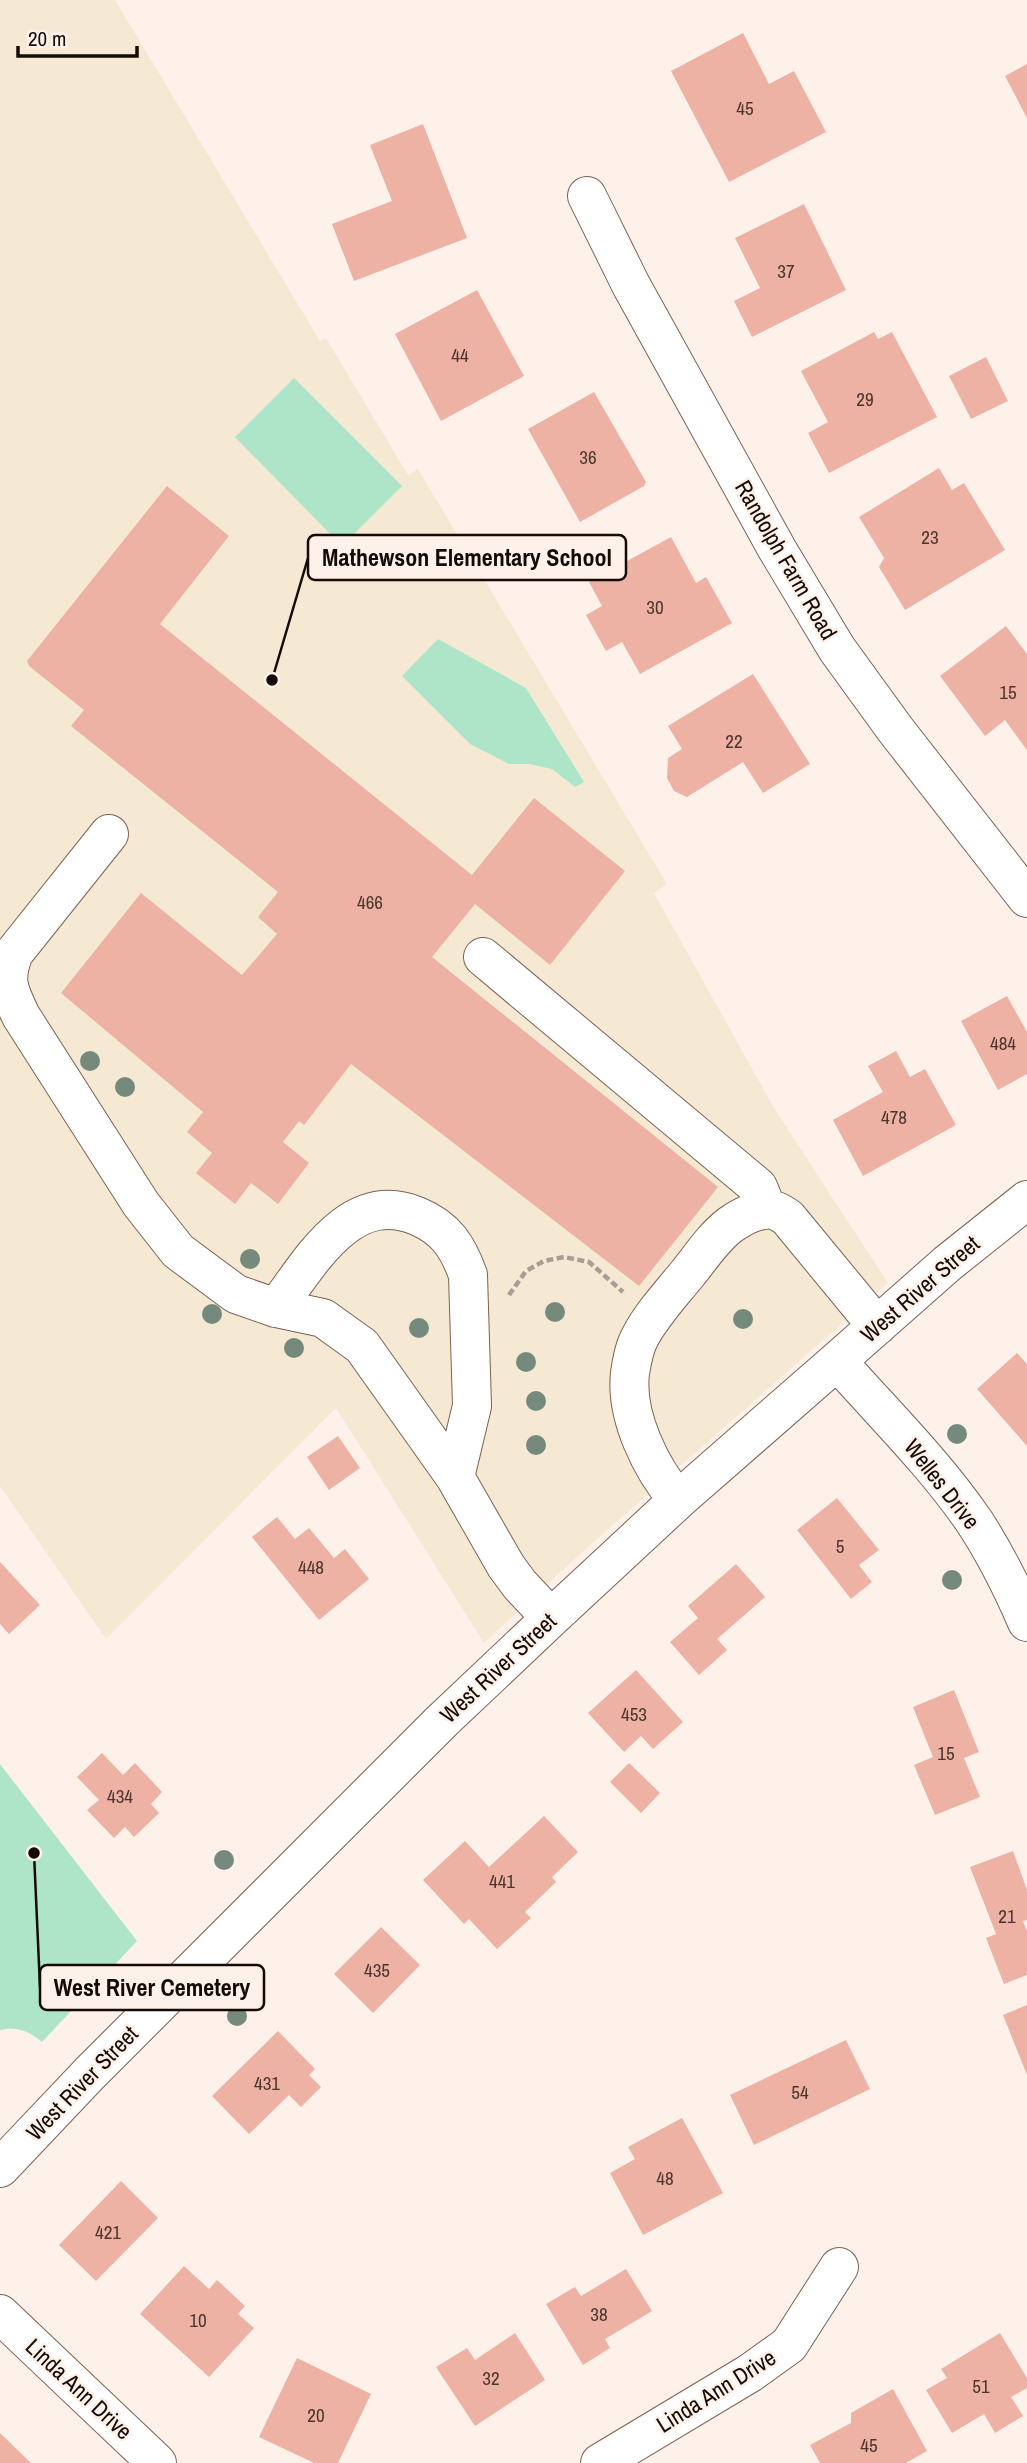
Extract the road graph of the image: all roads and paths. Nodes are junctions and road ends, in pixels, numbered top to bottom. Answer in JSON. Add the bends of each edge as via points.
{"nodes":[{"id":1,"x":587,"y":196,"type":"dead end"},
{"id":2,"x":108,"y":834,"type":"dead end"},
{"id":3,"x":1027,"y":898,"type":"edge"},
{"id":4,"x":483,"y":957,"type":"dead end"},
{"id":5,"x":1027,"y":1200,"type":"edge"},
{"id":6,"x":767,"y":1209,"type":"junction"},
{"id":7,"x":628,"y":1295,"type":"dead end"},
{"id":8,"x":506,"y":1298,"type":"dead end"},
{"id":9,"x":276,"y":1308,"type":"junction"},
{"id":10,"x":877,"y":1326,"type":"junction"},
{"id":11,"x":837,"y":1361,"type":"junction"},
{"id":12,"x":455,"y":1478,"type":"junction"},
{"id":13,"x":678,"y":1500,"type":"junction"},
{"id":14,"x":551,"y":1618,"type":"junction"},
{"id":15,"x":1027,"y":1622,"type":"edge"},
{"id":16,"x":0,"y":2168,"type":"edge"},
{"id":17,"x":839,"y":2267,"type":"dead end"},
{"id":18,"x":0,"y":2314,"type":"edge"},
{"id":19,"x":157,"y":2463,"type":"edge"},
{"id":20,"x":600,"y":2463,"type":"edge"}],
"edges":[{"from":1,"to":3,"type":"street","name":"Randolph Farm Road","via":[[631,285],[837,649]]},
{"from":2,"to":9,"type":"street","via":[[14,953],[7,984],[21,1016],[141,1204],[178,1251],[236,1294]]},
{"from":4,"to":6,"type":"street","via":[[758,1187]]},
{"from":5,"to":10,"type":"street","name":"West River Street"},
{"from":6,"to":10,"type":"street","via":[[788,1218]]},
{"from":6,"to":13,"type":"street","via":[[744,1217],[716,1238],[647,1325],[633,1356],[629,1376],[641,1436],[656,1471]]},
{"from":7,"to":8,"type":"path","via":[[589,1262],[564,1257],[526,1270]]},
{"from":9,"to":12,"type":"street","via":[[323,1318],[362,1346]]},
{"from":9,"to":12,"type":"street","via":[[324,1245],[342,1227],[372,1211],[408,1212],[448,1234],[468,1275],[472,1406]]},
{"from":10,"to":11,"type":"street","name":"West River Street"},
{"from":11,"to":13,"type":"street","name":"West River Street"},
{"from":11,"to":15,"type":"street","name":"Welles Drive","via":[[931,1466],[973,1521],[1007,1575]]},
{"from":12,"to":14,"type":"street","via":[[506,1566]]},
{"from":13,"to":14,"type":"street","name":"West River Street"},
{"from":14,"to":16,"type":"street","name":"West River Street","via":[[442,1721]]},
{"from":17,"to":20,"type":"street","name":"Linda Ann Drive","via":[[789,2345],[750,2374]]},
{"from":18,"to":19,"type":"street","name":"Linda Ann Drive"}]}
